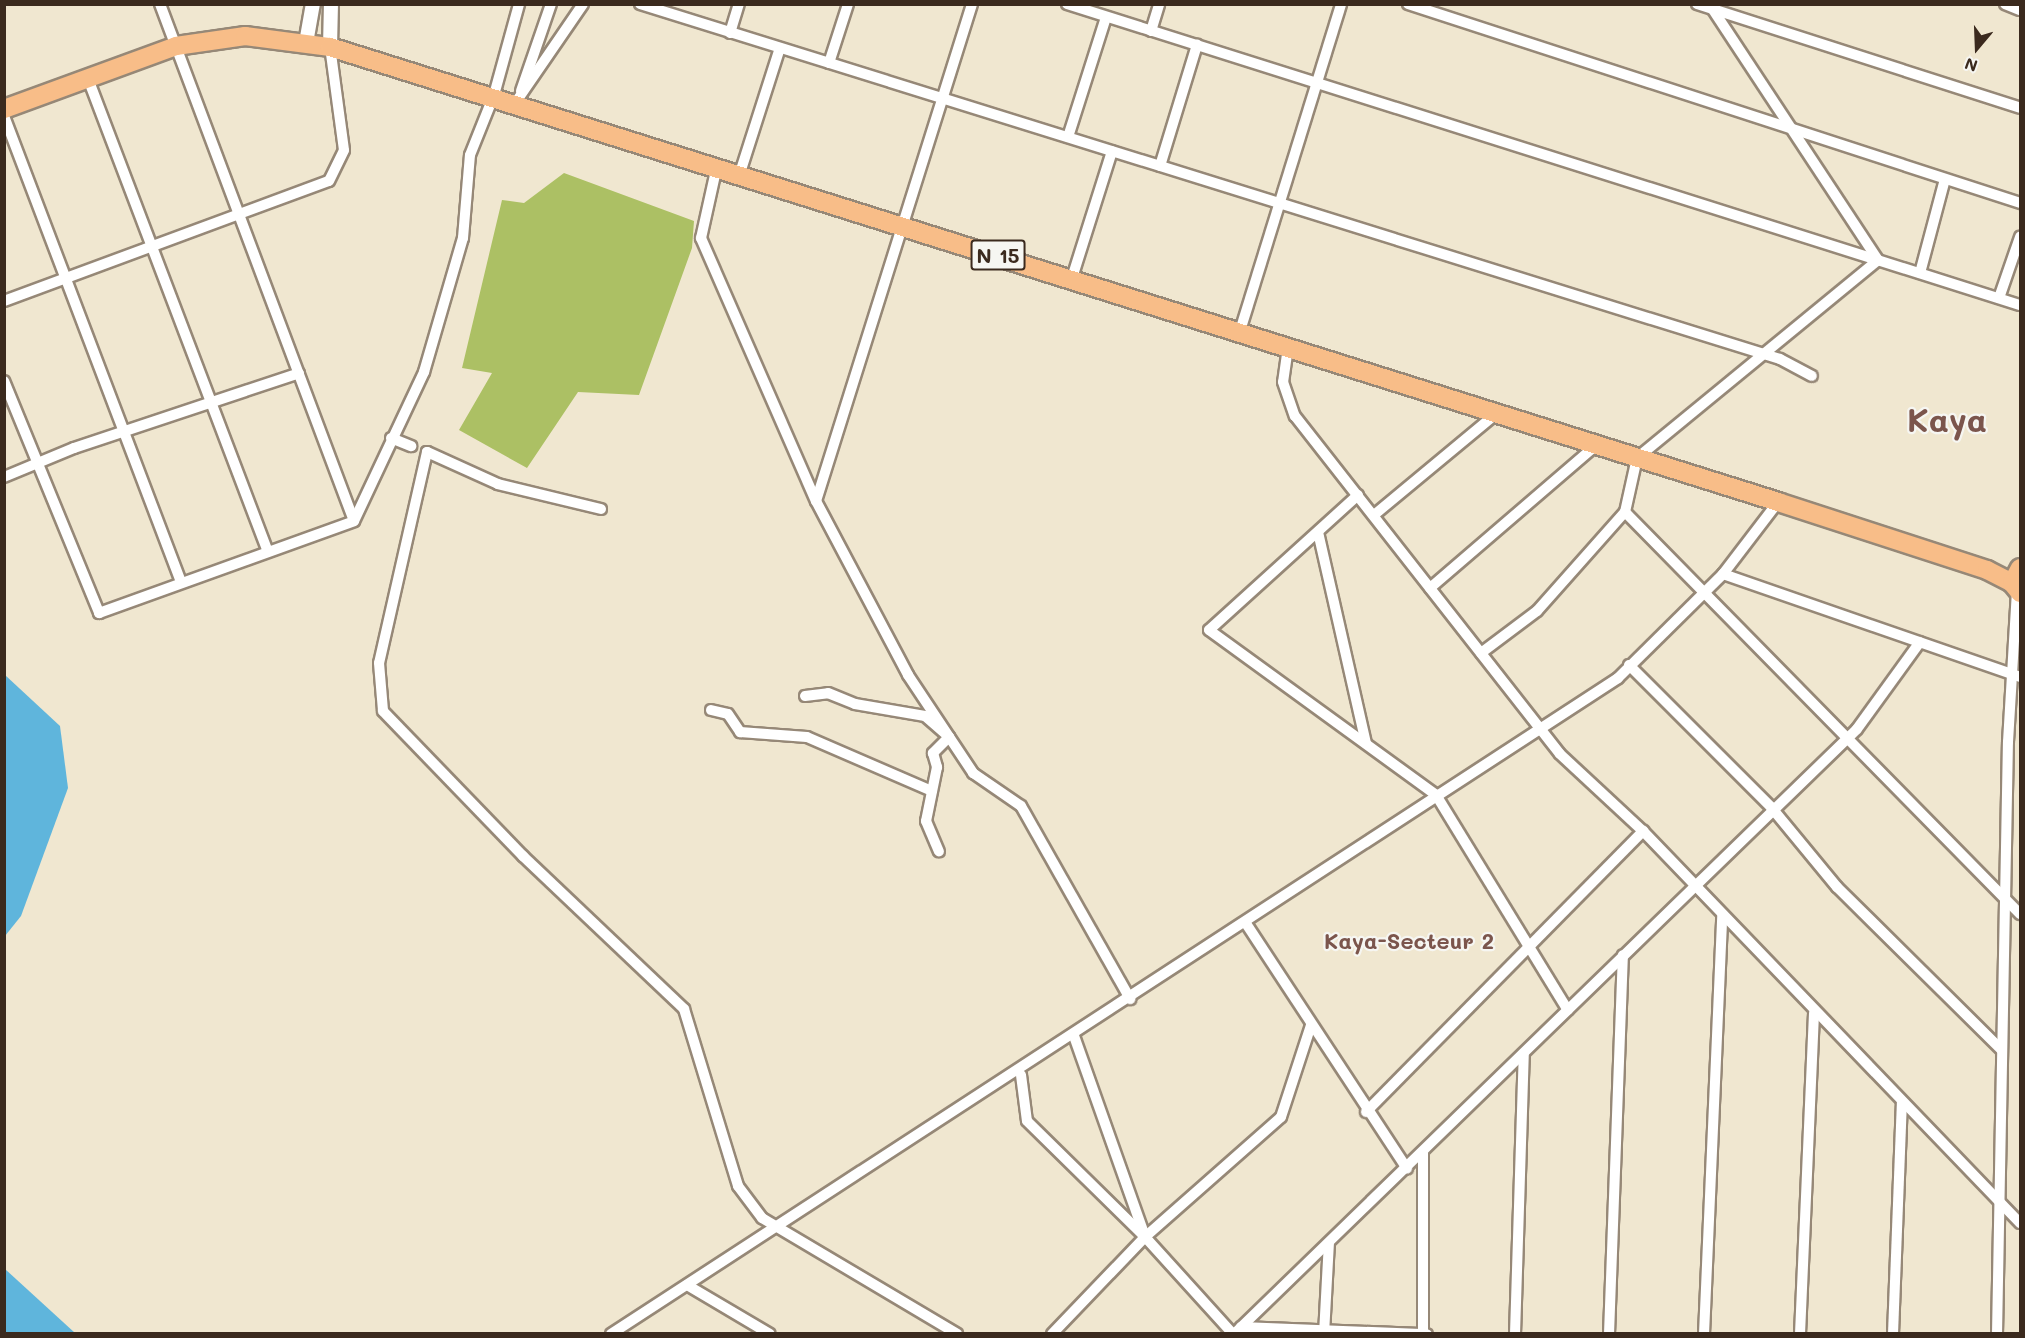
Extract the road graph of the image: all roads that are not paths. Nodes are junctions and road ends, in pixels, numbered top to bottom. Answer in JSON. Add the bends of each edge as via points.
{"nodes":[{"id":1,"x":160,"y":4,"type":"edge"},
{"id":2,"x":313,"y":4,"type":"edge"},
{"id":3,"x":331,"y":4,"type":"edge"},
{"id":4,"x":519,"y":4,"type":"edge"},
{"id":5,"x":550,"y":4,"type":"edge"},
{"id":6,"x":583,"y":4,"type":"edge"},
{"id":7,"x":640,"y":4,"type":"edge"},
{"id":8,"x":739,"y":4,"type":"edge"},
{"id":9,"x":848,"y":4,"type":"edge"},
{"id":10,"x":972,"y":4,"type":"edge"},
{"id":11,"x":1067,"y":4,"type":"edge"},
{"id":12,"x":1159,"y":4,"type":"edge"},
{"id":13,"x":1341,"y":4,"type":"edge"},
{"id":14,"x":1408,"y":4,"type":"edge"},
{"id":15,"x":1697,"y":4,"type":"edge"},
{"id":16,"x":2005,"y":4,"type":"edge"},
{"id":17,"x":1711,"y":7,"type":"edge"},
{"id":18,"x":2020,"y":9,"type":"edge"},
{"id":19,"x":1106,"y":17,"type":"junction"},
{"id":20,"x":1151,"y":31,"type":"junction"},
{"id":21,"x":730,"y":33,"type":"junction"},
{"id":22,"x":306,"y":43,"type":"junction"},
{"id":23,"x":1197,"y":45,"type":"junction"},
{"id":24,"x":176,"y":46,"type":"junction"},
{"id":25,"x":330,"y":47,"type":"junction"},
{"id":26,"x":780,"y":48,"type":"junction"},
{"id":27,"x":829,"y":63,"type":"junction"},
{"id":28,"x":87,"y":76,"type":"junction"},
{"id":29,"x":1317,"y":83,"type":"junction"},
{"id":30,"x":494,"y":95,"type":"junction"},
{"id":31,"x":942,"y":98,"type":"junction"},
{"id":32,"x":518,"y":101,"type":"junction"},
{"id":33,"x":2020,"y":108,"type":"edge"},
{"id":34,"x":4,"y":109,"type":"edge"},
{"id":35,"x":4,"y":116,"type":"edge"},
{"id":36,"x":1792,"y":129,"type":"junction"},
{"id":37,"x":1068,"y":138,"type":"junction"},
{"id":38,"x":1112,"y":151,"type":"junction"},
{"id":39,"x":717,"y":166,"type":"junction"},
{"id":40,"x":1160,"y":166,"type":"junction"},
{"id":41,"x":741,"y":173,"type":"junction"},
{"id":42,"x":1945,"y":178,"type":"junction"},
{"id":43,"x":2020,"y":203,"type":"edge"},
{"id":44,"x":1279,"y":206,"type":"junction"},
{"id":45,"x":240,"y":214,"type":"junction"},
{"id":46,"x":901,"y":224,"type":"junction"},
{"id":47,"x":2020,"y":237,"type":"edge"},
{"id":48,"x":152,"y":247,"type":"junction"},
{"id":49,"x":1878,"y":260,"type":"junction"},
{"id":50,"x":1920,"y":273,"type":"junction"},
{"id":51,"x":1072,"y":278,"type":"junction"},
{"id":52,"x":66,"y":279,"type":"junction"},
{"id":53,"x":1999,"y":298,"type":"junction"},
{"id":54,"x":4,"y":301,"type":"edge"},
{"id":55,"x":2020,"y":305,"type":"edge"},
{"id":56,"x":1240,"y":331,"type":"junction"},
{"id":57,"x":1288,"y":347,"type":"junction"},
{"id":58,"x":1761,"y":357,"type":"junction"},
{"id":59,"x":299,"y":373,"type":"junction"},
{"id":60,"x":1812,"y":376,"type":"dead end"},
{"id":61,"x":4,"y":381,"type":"edge"},
{"id":62,"x":211,"y":402,"type":"junction"},
{"id":63,"x":1497,"y":413,"type":"junction"},
{"id":64,"x":124,"y":431,"type":"junction"},
{"id":65,"x":391,"y":438,"type":"junction"},
{"id":66,"x":1596,"y":445,"type":"junction"},
{"id":67,"x":411,"y":446,"type":"dead end"},
{"id":68,"x":1637,"y":458,"type":"junction"},
{"id":69,"x":37,"y":463,"type":"junction"},
{"id":70,"x":4,"y":477,"type":"edge"},
{"id":71,"x":1358,"y":495,"type":"junction"},
{"id":72,"x":816,"y":501,"type":"junction"},
{"id":73,"x":1778,"y":502,"type":"junction"},
{"id":74,"x":601,"y":509,"type":"dead end"},
{"id":75,"x":1625,"y":513,"type":"junction"},
{"id":76,"x":1374,"y":515,"type":"junction"},
{"id":77,"x":354,"y":521,"type":"junction"},
{"id":78,"x":1318,"y":532,"type":"junction"},
{"id":79,"x":268,"y":552,"type":"junction"},
{"id":80,"x":1723,"y":574,"type":"junction"},
{"id":81,"x":2017,"y":581,"type":"edge"},
{"id":82,"x":181,"y":583,"type":"junction"},
{"id":83,"x":1430,"y":588,"type":"junction"},
{"id":84,"x":1705,"y":593,"type":"junction"},
{"id":85,"x":2020,"y":619,"type":"edge"},
{"id":86,"x":2016,"y":631,"type":"junction"},
{"id":87,"x":1920,"y":642,"type":"junction"},
{"id":88,"x":1481,"y":653,"type":"junction"},
{"id":89,"x":1629,"y":665,"type":"junction"},
{"id":90,"x":2016,"y":675,"type":"edge"},
{"id":91,"x":805,"y":696,"type":"dead end"},
{"id":92,"x":711,"y":710,"type":"dead end"},
{"id":93,"x":1539,"y":728,"type":"junction"},
{"id":94,"x":949,"y":737,"type":"junction"},
{"id":95,"x":1848,"y":737,"type":"junction"},
{"id":96,"x":1365,"y":744,"type":"junction"},
{"id":97,"x":932,"y":792,"type":"junction"},
{"id":98,"x":1436,"y":795,"type":"junction"},
{"id":99,"x":1771,"y":807,"type":"junction"},
{"id":100,"x":1643,"y":831,"type":"junction"},
{"id":101,"x":939,"y":851,"type":"dead end"},
{"id":102,"x":1693,"y":885,"type":"junction"},
{"id":103,"x":2005,"y":898,"type":"junction"},
{"id":104,"x":2020,"y":914,"type":"edge"},
{"id":105,"x":1722,"y":916,"type":"junction"},
{"id":106,"x":1245,"y":922,"type":"junction"},
{"id":107,"x":1528,"y":948,"type":"junction"},
{"id":108,"x":1623,"y":955,"type":"junction"},
{"id":109,"x":1130,"y":999,"type":"junction"},
{"id":110,"x":1568,"y":1010,"type":"junction"},
{"id":111,"x":1814,"y":1013,"type":"junction"},
{"id":112,"x":1311,"y":1026,"type":"junction"},
{"id":113,"x":1074,"y":1036,"type":"junction"},
{"id":114,"x":2002,"y":1050,"type":"junction"},
{"id":115,"x":1524,"y":1054,"type":"junction"},
{"id":116,"x":1021,"y":1075,"type":"dead end"},
{"id":117,"x":1902,"y":1103,"type":"junction"},
{"id":118,"x":1366,"y":1112,"type":"junction"},
{"id":119,"x":1424,"y":1153,"type":"junction"},
{"id":120,"x":1407,"y":1169,"type":"junction"},
{"id":121,"x":1999,"y":1201,"type":"junction"},
{"id":122,"x":2020,"y":1222,"type":"edge"},
{"id":123,"x":774,"y":1230,"type":"junction"},
{"id":124,"x":1145,"y":1237,"type":"junction"},
{"id":125,"x":1329,"y":1243,"type":"junction"},
{"id":126,"x":687,"y":1285,"type":"junction"},
{"id":127,"x":1236,"y":1331,"type":"edge"},
{"id":128,"x":1324,"y":1332,"type":"edge"},
{"id":129,"x":1424,"y":1333,"type":"edge"},
{"id":130,"x":611,"y":1334,"type":"edge"},
{"id":131,"x":770,"y":1334,"type":"edge"},
{"id":132,"x":957,"y":1334,"type":"edge"},
{"id":133,"x":1052,"y":1334,"type":"edge"},
{"id":134,"x":1515,"y":1334,"type":"edge"},
{"id":135,"x":1609,"y":1334,"type":"edge"},
{"id":136,"x":1704,"y":1334,"type":"edge"},
{"id":137,"x":1800,"y":1334,"type":"edge"},
{"id":138,"x":1893,"y":1334,"type":"edge"},
{"id":139,"x":1997,"y":1334,"type":"edge"}],
"edges":[{"from":1,"to":24,"type":"street"},
{"from":2,"to":22,"type":"street"},
{"from":3,"to":25,"type":"street"},
{"from":4,"to":30,"type":"street"},
{"from":5,"to":32,"type":"street"},
{"from":6,"to":32,"type":"street"},
{"from":7,"to":21,"type":"street"},
{"from":8,"to":21,"type":"street"},
{"from":9,"to":27,"type":"street"},
{"from":10,"to":31,"type":"street"},
{"from":11,"to":19,"type":"street"},
{"from":12,"to":20,"type":"street"},
{"from":13,"to":29,"type":"street"},
{"from":14,"to":36,"type":"street"},
{"from":15,"to":17,"type":"street"},
{"from":16,"to":18,"type":"street"},
{"from":17,"to":33,"type":"street"},
{"from":17,"to":36,"type":"street"},
{"from":19,"to":20,"type":"street"},
{"from":19,"to":37,"type":"street"},
{"from":20,"to":23,"type":"street"},
{"from":21,"to":26,"type":"street"},
{"from":22,"to":24,"type":"main road","number":"N 15","via":[[245,36]]},
{"from":22,"to":25,"type":"main road","number":"N 15"},
{"from":23,"to":29,"type":"street"},
{"from":23,"to":40,"type":"street"},
{"from":24,"to":28,"type":"main road","number":"N 15"},
{"from":24,"to":45,"type":"street"},
{"from":25,"to":30,"type":"main road","number":"N 15"},
{"from":25,"to":45,"type":"street","via":[[345,150],[339,166],[329,181]]},
{"from":26,"to":27,"type":"street"},
{"from":26,"to":41,"type":"street"},
{"from":27,"to":31,"type":"street"},
{"from":28,"to":34,"type":"main road","number":"N 15"},
{"from":28,"to":48,"type":"street"},
{"from":29,"to":44,"type":"street"},
{"from":29,"to":49,"type":"street"},
{"from":30,"to":32,"type":"main road","number":"N 15"},
{"from":30,"to":65,"type":"street","via":[[470,155],[463,238],[430,354]]},
{"from":31,"to":37,"type":"street"},
{"from":31,"to":46,"type":"street"},
{"from":32,"to":39,"type":"main road","number":"N 15"},
{"from":35,"to":52,"type":"street"},
{"from":36,"to":42,"type":"street"},
{"from":36,"to":49,"type":"street"},
{"from":37,"to":38,"type":"street"},
{"from":38,"to":40,"type":"street"},
{"from":38,"to":51,"type":"street"},
{"from":39,"to":41,"type":"main road","number":"N 15"},
{"from":39,"to":72,"type":"street","via":[[702,238]]},
{"from":40,"to":44,"type":"street"},
{"from":41,"to":46,"type":"main road","number":"N 15"},
{"from":42,"to":43,"type":"street"},
{"from":42,"to":50,"type":"street"},
{"from":44,"to":56,"type":"street"},
{"from":44,"to":58,"type":"street"},
{"from":45,"to":48,"type":"street"},
{"from":45,"to":59,"type":"street"},
{"from":46,"to":51,"type":"main road","number":"N 15"},
{"from":46,"to":72,"type":"street"},
{"from":47,"to":53,"type":"street"},
{"from":48,"to":52,"type":"street"},
{"from":48,"to":62,"type":"street"},
{"from":49,"to":50,"type":"street"},
{"from":49,"to":58,"type":"street"},
{"from":50,"to":53,"type":"street"},
{"from":51,"to":56,"type":"main road","number":"N 15"},
{"from":52,"to":54,"type":"street"},
{"from":52,"to":64,"type":"street"},
{"from":53,"to":55,"type":"street"},
{"from":56,"to":57,"type":"main road","number":"N 15"},
{"from":57,"to":63,"type":"main road","number":"N 15"},
{"from":57,"to":71,"type":"street","via":[[1283,382],[1295,416]]},
{"from":58,"to":60,"type":"street","via":[[1780,359]]},
{"from":58,"to":68,"type":"street"},
{"from":59,"to":62,"type":"street"},
{"from":59,"to":77,"type":"street"},
{"from":61,"to":69,"type":"street"},
{"from":62,"to":64,"type":"street"},
{"from":62,"to":79,"type":"street"},
{"from":63,"to":66,"type":"main road","number":"N 15"},
{"from":63,"to":76,"type":"street"},
{"from":64,"to":69,"type":"street"},
{"from":64,"to":82,"type":"street"},
{"from":65,"to":67,"type":"street"},
{"from":65,"to":77,"type":"street"},
{"from":66,"to":68,"type":"main road","number":"N 15"},
{"from":66,"to":83,"type":"street"},
{"from":68,"to":73,"type":"main road","number":"N 15"},
{"from":68,"to":75,"type":"street"},
{"from":69,"to":70,"type":"street"},
{"from":69,"to":82,"type":"street","via":[[99,613]]},
{"from":71,"to":76,"type":"street"},
{"from":71,"to":78,"type":"street"},
{"from":72,"to":94,"type":"street","via":[[908,675]]},
{"from":73,"to":80,"type":"street"},
{"from":73,"to":81,"type":"main road","number":"N 15"},
{"from":74,"to":123,"type":"street","via":[[498,484],[427,452],[381,652],[378,694],[392,725],[684,1009],[738,1186]]},
{"from":75,"to":84,"type":"street"},
{"from":75,"to":88,"type":"street","via":[[1537,611]]},
{"from":76,"to":83,"type":"street"},
{"from":77,"to":79,"type":"street"},
{"from":78,"to":96,"type":"street"},
{"from":78,"to":96,"type":"street","via":[[1209,630]]},
{"from":79,"to":82,"type":"street"},
{"from":80,"to":84,"type":"street"},
{"from":80,"to":87,"type":"street"},
{"from":81,"to":86,"type":"street"},
{"from":83,"to":88,"type":"street"},
{"from":84,"to":89,"type":"street"},
{"from":84,"to":95,"type":"street"},
{"from":85,"to":86,"type":"street"},
{"from":86,"to":90,"type":"street"},
{"from":87,"to":90,"type":"street"},
{"from":87,"to":95,"type":"street","via":[[1878,705]]},
{"from":88,"to":93,"type":"street"},
{"from":89,"to":93,"type":"street"},
{"from":89,"to":99,"type":"street"},
{"from":90,"to":103,"type":"street"},
{"from":91,"to":94,"type":"street","via":[[828,693],[855,704],[925,716]]},
{"from":92,"to":97,"type":"street","via":[[728,714],[740,732],[807,737]]},
{"from":93,"to":98,"type":"street"},
{"from":93,"to":100,"type":"street","via":[[1560,754]]},
{"from":94,"to":97,"type":"street","via":[[937,743],[933,753]]},
{"from":94,"to":109,"type":"street","via":[[973,773],[1021,806]]},
{"from":95,"to":99,"type":"street"},
{"from":95,"to":103,"type":"street"},
{"from":96,"to":98,"type":"street"},
{"from":97,"to":101,"type":"street","via":[[926,821]]},
{"from":98,"to":106,"type":"street"},
{"from":98,"to":107,"type":"street"},
{"from":99,"to":102,"type":"street"},
{"from":99,"to":114,"type":"street","via":[[1837,887]]},
{"from":100,"to":102,"type":"street"},
{"from":100,"to":107,"type":"street"},
{"from":102,"to":105,"type":"street"},
{"from":102,"to":108,"type":"street"},
{"from":103,"to":104,"type":"street"},
{"from":103,"to":114,"type":"street"},
{"from":105,"to":111,"type":"street"},
{"from":105,"to":136,"type":"street"},
{"from":106,"to":109,"type":"street"},
{"from":106,"to":112,"type":"street"},
{"from":107,"to":110,"type":"street"},
{"from":107,"to":118,"type":"street"},
{"from":108,"to":110,"type":"street"},
{"from":108,"to":135,"type":"street"},
{"from":109,"to":113,"type":"street"},
{"from":110,"to":115,"type":"street"},
{"from":111,"to":117,"type":"street"},
{"from":111,"to":137,"type":"street"},
{"from":112,"to":118,"type":"street"},
{"from":112,"to":124,"type":"street","via":[[1281,1117]]},
{"from":113,"to":123,"type":"street"},
{"from":113,"to":124,"type":"street"},
{"from":114,"to":121,"type":"street"},
{"from":115,"to":119,"type":"street"},
{"from":115,"to":134,"type":"street"},
{"from":116,"to":124,"type":"street","via":[[1027,1121]]},
{"from":117,"to":121,"type":"street"},
{"from":117,"to":138,"type":"street"},
{"from":118,"to":120,"type":"street"},
{"from":119,"to":120,"type":"street"},
{"from":119,"to":129,"type":"street"},
{"from":120,"to":125,"type":"street"},
{"from":121,"to":122,"type":"street"},
{"from":121,"to":139,"type":"street"},
{"from":123,"to":126,"type":"street"},
{"from":123,"to":132,"type":"street"},
{"from":124,"to":127,"type":"street"},
{"from":124,"to":133,"type":"street"},
{"from":125,"to":127,"type":"street"},
{"from":125,"to":128,"type":"street"},
{"from":126,"to":130,"type":"street"},
{"from":126,"to":131,"type":"street"},
{"from":127,"to":128,"type":"street"},
{"from":128,"to":129,"type":"street"}]}
